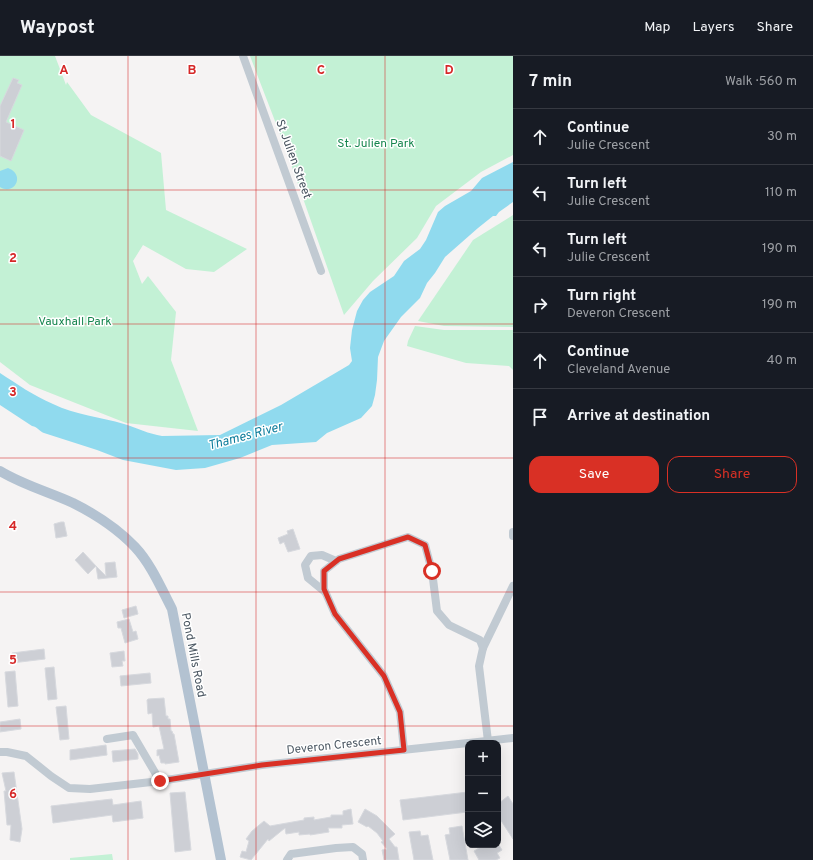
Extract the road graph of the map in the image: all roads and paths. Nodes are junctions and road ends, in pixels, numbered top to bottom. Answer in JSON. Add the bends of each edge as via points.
{"nodes":[{"id":1,"x":243,"y":56,"type":"edge"},
{"id":2,"x":321,"y":271,"type":"dead end"},
{"id":3,"x":0,"y":472,"type":"edge"},
{"id":4,"x":513,"y":532,"type":"edge"},
{"id":5,"x":513,"y":536,"type":"edge"},
{"id":6,"x":336,"y":561,"type":"junction"},
{"id":7,"x":513,"y":586,"type":"edge"},
{"id":8,"x":325,"y":592,"type":"junction"},
{"id":9,"x":484,"y":648,"type":"junction"},
{"id":10,"x":513,"y":738,"type":"edge"},
{"id":11,"x":107,"y":739,"type":"dead end"},
{"id":12,"x":488,"y":740,"type":"edge"},
{"id":13,"x":496,"y":740,"type":"edge"},
{"id":14,"x":465,"y":743,"type":"edge"},
{"id":15,"x":404,"y":750,"type":"junction"},
{"id":16,"x":0,"y":752,"type":"edge"},
{"id":17,"x":203,"y":774,"type":"junction"},
{"id":18,"x":160,"y":781,"type":"junction"},
{"id":19,"x":221,"y":860,"type":"edge"},
{"id":20,"x":287,"y":860,"type":"edge"},
{"id":21,"x":363,"y":860,"type":"edge"}],
"edges":[{"from":1,"to":2,"type":"street","name":"St Julien Street"},
{"from":3,"to":17,"type":"main road","name":"Pond Mills Road","via":[[73,504],[112,526],[135,547],[153,572],[172,610]]},
{"from":4,"to":5,"type":"street"},
{"from":6,"to":8,"type":"street","via":[[324,571]]},
{"from":6,"to":8,"type":"street","via":[[322,555],[311,556],[305,565],[308,578]]},
{"from":6,"to":9,"type":"street","via":[[408,537],[425,545],[432,571],[437,611],[449,625],[480,640]]},
{"from":7,"to":9,"type":"street"},
{"from":8,"to":15,"type":"street","via":[[335,614],[384,676],[400,712]]},
{"from":9,"to":12,"type":"street","via":[[479,666]]},
{"from":10,"to":13,"type":"street","name":"Deveron Crescent"},
{"from":11,"to":18,"type":"street","via":[[134,735]]},
{"from":14,"to":15,"type":"street","name":"Deveron Crescent"},
{"from":15,"to":17,"type":"street","name":"Deveron Crescent"},
{"from":16,"to":18,"type":"street","name":"Deveron Crescent","via":[[26,756],[69,788],[90,789]]},
{"from":17,"to":18,"type":"street","name":"Deveron Crescent"},
{"from":17,"to":19,"type":"main road","name":"Pond Mills Road"},
{"from":20,"to":21,"type":"street","via":[[291,854],[353,847],[362,854]]}]}
